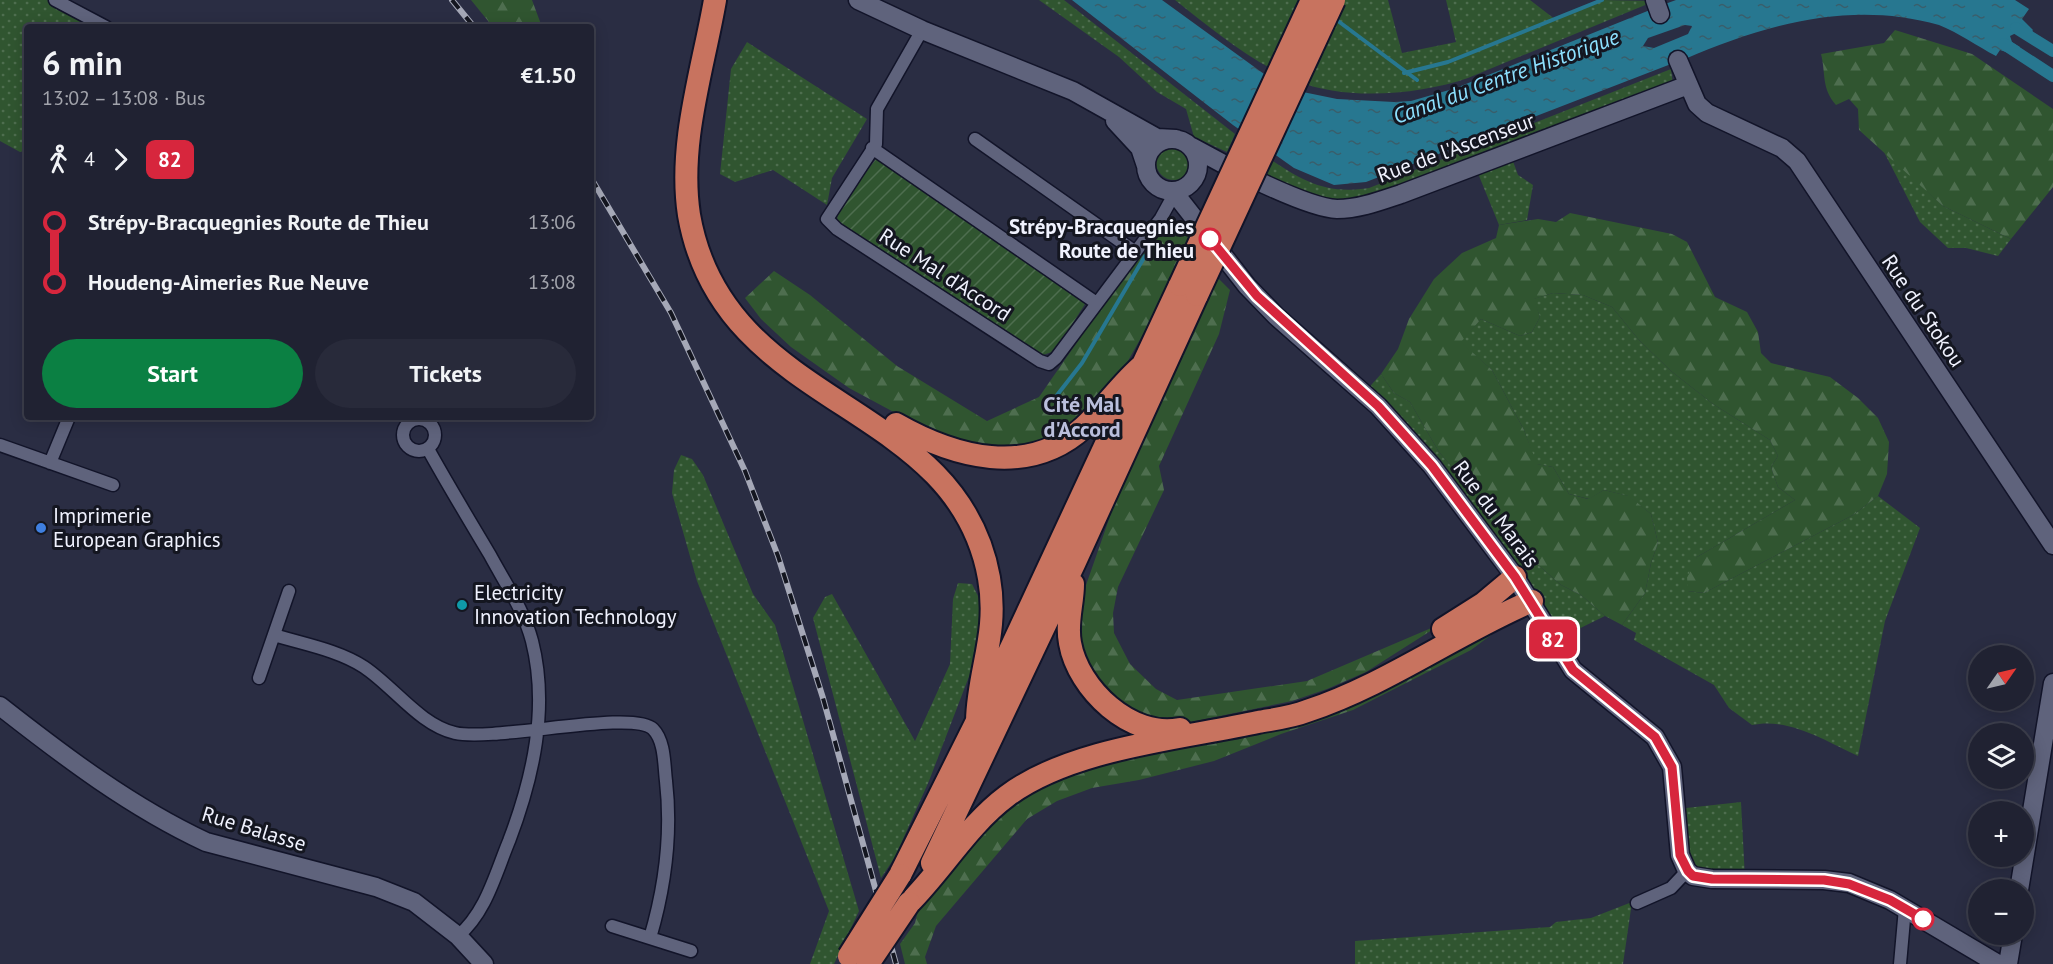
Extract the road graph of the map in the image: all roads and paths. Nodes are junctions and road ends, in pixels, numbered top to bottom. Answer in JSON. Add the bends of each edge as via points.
{"nodes":[{"id":1,"x":55,"y":0,"type":"edge"},
{"id":2,"x":715,"y":0,"type":"edge"},
{"id":3,"x":729,"y":0,"type":"edge"},
{"id":4,"x":858,"y":0,"type":"edge"},
{"id":5,"x":1312,"y":0,"type":"edge"},
{"id":6,"x":1334,"y":0,"type":"edge"},
{"id":7,"x":100,"y":24,"type":"edge"},
{"id":8,"x":922,"y":30,"type":"junction"},
{"id":9,"x":1678,"y":60,"type":"dead end"},
{"id":10,"x":1688,"y":85,"type":"junction"},
{"id":11,"x":1094,"y":102,"type":"junction"},
{"id":12,"x":975,"y":139,"type":"dead end"},
{"id":13,"x":1184,"y":143,"type":"junction"},
{"id":14,"x":872,"y":148,"type":"junction"},
{"id":15,"x":1146,"y":168,"type":"junction"},
{"id":16,"x":1239,"y":170,"type":"junction"},
{"id":17,"x":1179,"y":187,"type":"junction"},
{"id":18,"x":1161,"y":218,"type":"junction"},
{"id":19,"x":1196,"y":221,"type":"junction"},
{"id":20,"x":1134,"y":251,"type":"junction"},
{"id":21,"x":1188,"y":290,"type":"junction"},
{"id":22,"x":1095,"y":302,"type":"junction"},
{"id":23,"x":1144,"y":364,"type":"junction"},
{"id":24,"x":68,"y":420,"type":"edge"},
{"id":25,"x":408,"y":420,"type":"edge"},
{"id":26,"x":421,"y":420,"type":"edge"},
{"id":27,"x":0,"y":445,"type":"edge"},
{"id":28,"x":428,"y":449,"type":"junction"},
{"id":29,"x":50,"y":463,"type":"junction"},
{"id":30,"x":113,"y":485,"type":"dead end"},
{"id":31,"x":2053,"y":545,"type":"edge"},
{"id":32,"x":1074,"y":564,"type":"junction"},
{"id":33,"x":1515,"y":577,"type":"junction"},
{"id":34,"x":289,"y":591,"type":"dead end"},
{"id":35,"x":1532,"y":601,"type":"junction"},
{"id":36,"x":274,"y":635,"type":"junction"},
{"id":37,"x":259,"y":678,"type":"dead end"},
{"id":38,"x":2053,"y":683,"type":"edge"},
{"id":39,"x":0,"y":706,"type":"edge"},
{"id":40,"x":977,"y":721,"type":"junction"},
{"id":41,"x":538,"y":729,"type":"junction"},
{"id":42,"x":1688,"y":871,"type":"junction"},
{"id":43,"x":2021,"y":879,"type":"edge"},
{"id":44,"x":909,"y":903,"type":"junction"},
{"id":45,"x":1637,"y":903,"type":"dead end"},
{"id":46,"x":1905,"y":908,"type":"junction"},
{"id":47,"x":612,"y":926,"type":"dead end"},
{"id":48,"x":458,"y":936,"type":"junction"},
{"id":49,"x":650,"y":938,"type":"junction"},
{"id":50,"x":2011,"y":945,"type":"edge"},
{"id":51,"x":691,"y":951,"type":"dead end"},
{"id":52,"x":478,"y":960,"type":"edge"},
{"id":53,"x":853,"y":961,"type":"edge"},
{"id":54,"x":1900,"y":964,"type":"edge"},
{"id":55,"x":1998,"y":964,"type":"edge"},
{"id":56,"x":2008,"y":964,"type":"edge"}],
"edges":[{"from":1,"to":7,"type":"street"},
{"from":2,"to":40,"type":"highway","via":[[688,153],[689,213],[701,260],[725,306],[763,349],[918,456],[944,481],[966,514],[989,577],[992,607],[991,639],[978,695]]},
{"from":3,"to":23,"type":"highway","via":[[702,124],[702,218],[722,280],[751,323],[770,341],[837,390],[921,438],[943,448],[987,458],[1035,454],[1061,443],[1082,429],[1122,382]]},
{"from":4,"to":8,"type":"street"},
{"from":5,"to":21,"type":"highway","bridge":true},
{"from":6,"to":21,"type":"highway","bridge":true},
{"from":8,"to":11,"type":"street"},
{"from":8,"to":14,"type":"street","name":"Rue Mal d'Accord","via":[[877,109],[878,138]]},
{"from":9,"to":10,"type":"street"},
{"from":10,"to":16,"type":"street","name":"Rue de l'Ascenseur","via":[[1358,207],[1335,209],[1310,203]]},
{"from":10,"to":31,"type":"street","name":"Rue du Stokou","via":[[1697,104],[1707,113],[1782,148],[1797,162]]},
{"from":11,"to":13,"type":"street","name":"Rue de l'Ascenseur","via":[[1157,138]]},
{"from":11,"to":15,"type":"street","via":[[1131,135]]},
{"from":12,"to":20,"type":"street"},
{"from":13,"to":15,"type":"street","via":[[1168,139],[1154,146]]},
{"from":13,"to":16,"type":"street","name":"Rue de l'Ascenseur"},
{"from":13,"to":17,"type":"street","name":"Rue du Marais","via":[[1198,162]]},
{"from":14,"to":22,"type":"street"},
{"from":14,"to":22,"type":"street","name":"Rue Mal d'Accord","via":[[828,219],[837,229],[1049,364]]},
{"from":15,"to":17,"type":"street","via":[[1152,182]]},
{"from":16,"to":17,"type":"street","name":"Rue de l'Ascenseur","via":[[1207,171]]},
{"from":17,"to":18,"type":"street","via":[[1167,197]]},
{"from":17,"to":19,"type":"street","name":"Rue du Marais","via":[[1187,196]]},
{"from":18,"to":19,"type":"street","via":[[1175,211]]},
{"from":18,"to":20,"type":"street","name":"Rue Mal d'Accord"},
{"from":19,"to":33,"type":"street","name":"Rue du Marais","via":[[1257,296],[1392,422],[1464,506]]},
{"from":20,"to":22,"type":"street","name":"Rue Mal d'Accord"},
{"from":21,"to":23,"type":"highway"},
{"from":21,"to":32,"type":"highway"},
{"from":23,"to":40,"type":"highway"},
{"from":24,"to":29,"type":"street"},
{"from":25,"to":28,"type":"street","via":[[403,437],[408,447],[417,452]]},
{"from":26,"to":28,"type":"street","via":[[433,426],[435,436]]},
{"from":27,"to":29,"type":"street"},
{"from":28,"to":41,"type":"street","via":[[525,620],[536,665]]},
{"from":29,"to":30,"type":"street"},
{"from":32,"to":33,"type":"highway","via":[[1067,627],[1070,646],[1084,678],[1104,701],[1129,720],[1148,728],[1174,730],[1282,708],[1355,682],[1484,603]]},
{"from":32,"to":44,"type":"highway","via":[[941,847]]},
{"from":33,"to":35,"type":"street","name":"Rue du Marais"},
{"from":34,"to":36,"type":"street"},
{"from":35,"to":42,"type":"street","name":"Rue du Marais","via":[[1573,670],[1647,729],[1666,753],[1676,795],[1680,855]]},
{"from":35,"to":44,"type":"highway","via":[[1492,618],[1359,690],[1313,709],[1096,755],[1042,774],[989,811]]},
{"from":36,"to":37,"type":"street"},
{"from":36,"to":41,"type":"street","via":[[342,656],[363,667],[439,728],[488,736]]},
{"from":38,"to":43,"type":"street"},
{"from":39,"to":48,"type":"street","name":"Rue Balasse","via":[[68,759],[181,830],[207,842],[376,887],[414,903]]},
{"from":40,"to":53,"type":"highway","bridge":true},
{"from":41,"to":48,"type":"street","via":[[514,827],[480,910]]},
{"from":41,"to":49,"type":"street","via":[[633,721],[644,723],[658,736],[668,801],[668,848]]},
{"from":42,"to":45,"type":"street","via":[[1671,888]]},
{"from":42,"to":46,"type":"street","via":[[1693,876],[1712,879],[1824,880],[1849,884]]},
{"from":44,"to":53,"type":"highway","bridge":true},
{"from":46,"to":54,"type":"street"},
{"from":46,"to":55,"type":"street"},
{"from":47,"to":49,"type":"street"},
{"from":48,"to":52,"type":"street","name":"Rue Balasse"},
{"from":49,"to":51,"type":"street"},
{"from":50,"to":56,"type":"street"}]}
